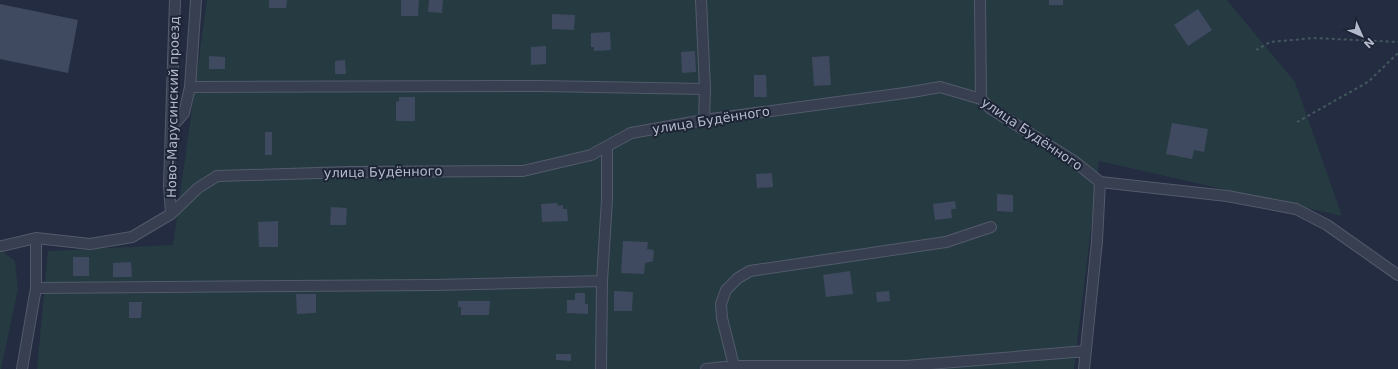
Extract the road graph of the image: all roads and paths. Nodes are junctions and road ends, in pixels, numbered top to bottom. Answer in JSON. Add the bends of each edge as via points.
{"nodes":[{"id":1,"x":175,"y":0,"type":"edge"},
{"id":2,"x":196,"y":0,"type":"edge"},
{"id":3,"x":700,"y":0,"type":"edge"},
{"id":4,"x":980,"y":0,"type":"edge"},
{"id":5,"x":1398,"y":42,"type":"edge"},
{"id":6,"x":1256,"y":50,"type":"dead end"},
{"id":7,"x":1398,"y":53,"type":"edge"},
{"id":8,"x":190,"y":87,"type":"junction"},
{"id":9,"x":705,"y":89,"type":"junction"},
{"id":10,"x":981,"y":99,"type":"junction"},
{"id":11,"x":704,"y":120,"type":"junction"},
{"id":12,"x":1297,"y":122,"type":"dead end"},
{"id":13,"x":171,"y":128,"type":"junction"},
{"id":14,"x":607,"y":147,"type":"junction"},
{"id":15,"x":1100,"y":182,"type":"junction"},
{"id":16,"x":171,"y":214,"type":"junction"},
{"id":17,"x":991,"y":227,"type":"dead end"},
{"id":18,"x":36,"y":238,"type":"junction"},
{"id":19,"x":2,"y":246,"type":"dead end"},
{"id":20,"x":1398,"y":275,"type":"edge"},
{"id":21,"x":602,"y":281,"type":"junction"},
{"id":22,"x":36,"y":288,"type":"junction"},
{"id":23,"x":1086,"y":351,"type":"junction"},
{"id":24,"x":734,"y":366,"type":"junction"},
{"id":25,"x":22,"y":369,"type":"edge"},
{"id":26,"x":601,"y":369,"type":"edge"},
{"id":27,"x":706,"y":369,"type":"edge"},
{"id":28,"x":1084,"y":369,"type":"edge"}],
"edges":[{"from":1,"to":13,"type":"street","name":"Ново-Марусинский проезд"},
{"from":2,"to":8,"type":"street"},
{"from":3,"to":9,"type":"street"},
{"from":4,"to":10,"type":"street"},
{"from":5,"to":6,"type":"path","via":[[1314,38],[1270,42]]},
{"from":7,"to":12,"type":"path","via":[[1368,82]]},
{"from":8,"to":9,"type":"street","via":[[540,86]]},
{"from":8,"to":13,"type":"street","via":[[184,113]]},
{"from":9,"to":11,"type":"street"},
{"from":10,"to":11,"type":"street","name":"улица Будённого","via":[[940,87]]},
{"from":10,"to":15,"type":"street","name":"улица Будённого","via":[[991,109],[1074,161]]},
{"from":11,"to":14,"type":"street","name":"улица Будённого","via":[[631,133]]},
{"from":13,"to":16,"type":"street","name":"Ново-Марусинский проезд"},
{"from":14,"to":16,"type":"street","name":"улица Будённого","via":[[591,155],[523,171],[217,176],[198,188]]},
{"from":14,"to":21,"type":"street"},
{"from":15,"to":20,"type":"street","via":[[1227,196],[1296,209],[1327,225]]},
{"from":15,"to":23,"type":"street"},
{"from":16,"to":18,"type":"street","name":"улица Будённого","via":[[132,237],[90,244]]},
{"from":17,"to":24,"type":"street","via":[[946,242],[750,272],[738,278],[726,290],[721,304]]},
{"from":18,"to":19,"type":"street","name":"улица Будённого"},
{"from":18,"to":22,"type":"street"},
{"from":21,"to":22,"type":"street"},
{"from":21,"to":26,"type":"street"},
{"from":22,"to":25,"type":"street"},
{"from":23,"to":24,"type":"street","via":[[906,366]]},
{"from":23,"to":28,"type":"street"},
{"from":24,"to":27,"type":"street"}]}
